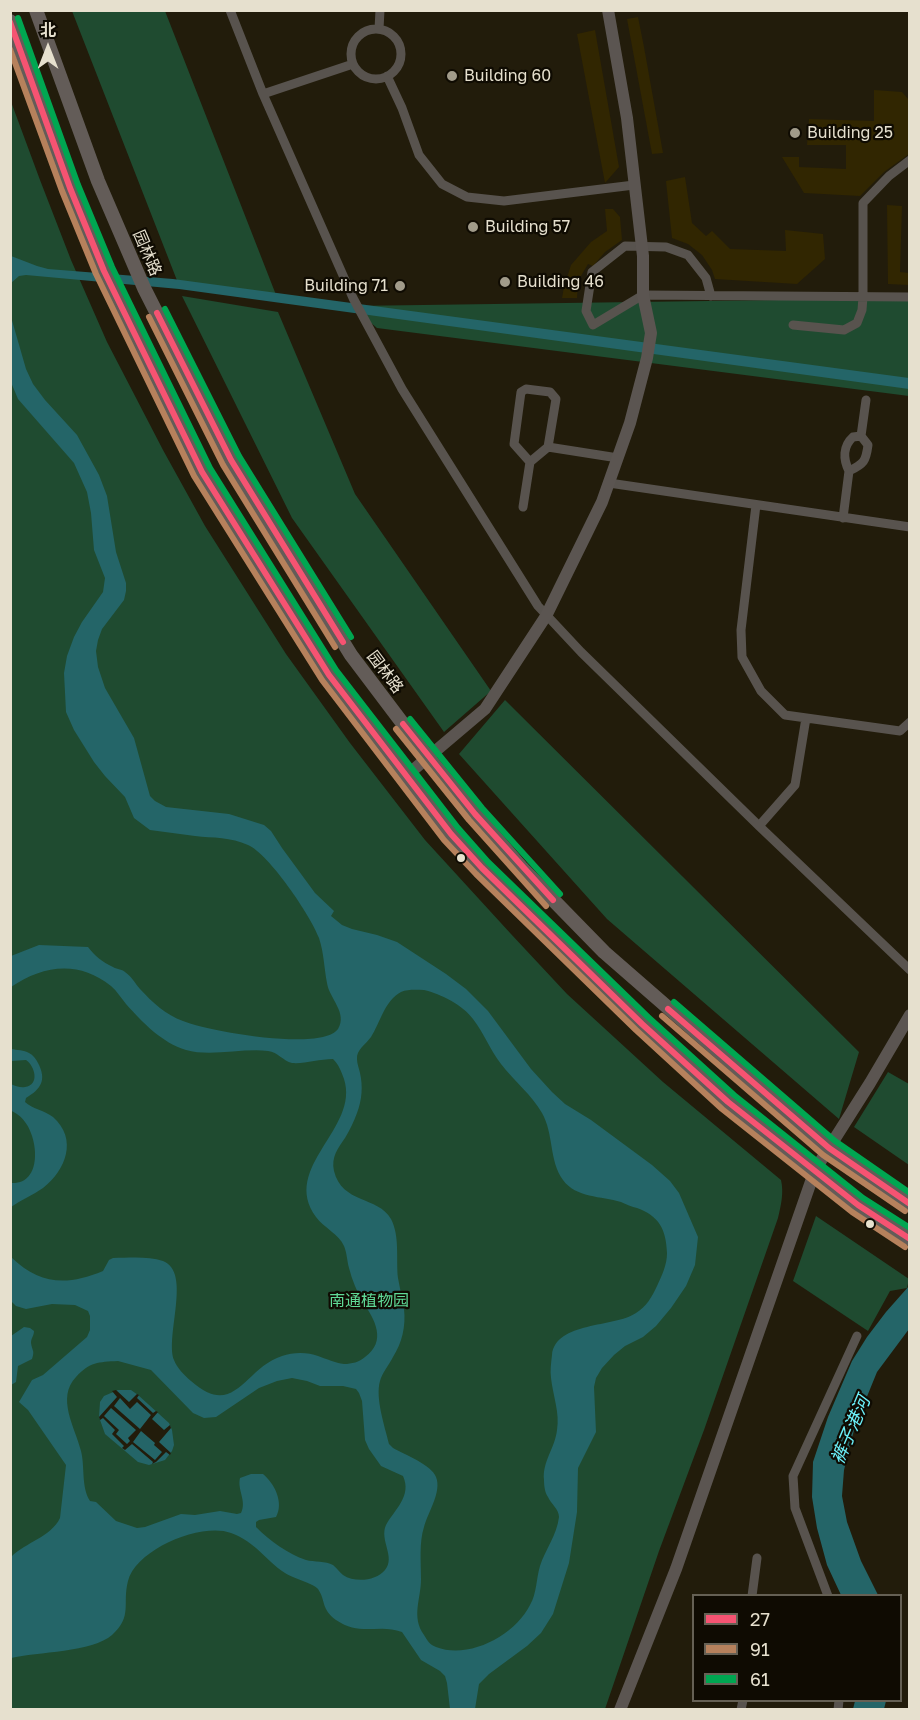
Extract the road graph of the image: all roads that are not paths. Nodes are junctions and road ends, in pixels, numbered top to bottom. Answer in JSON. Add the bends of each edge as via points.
{"nodes":[{"id":1,"x":36,"y":10,"type":"edge"},
{"id":2,"x":230,"y":10,"type":"edge"},
{"id":3,"x":380,"y":10,"type":"edge"},
{"id":4,"x":608,"y":10,"type":"edge"},
{"id":5,"x":10,"y":21,"type":"edge"},
{"id":6,"x":379,"y":29,"type":"junction"},
{"id":7,"x":353,"y":64,"type":"junction"},
{"id":8,"x":387,"y":76,"type":"junction"},
{"id":9,"x":263,"y":94,"type":"junction"},
{"id":10,"x":909,"y":160,"type":"edge"},
{"id":11,"x":634,"y":185,"type":"junction"},
{"id":12,"x":641,"y":246,"type":"junction"},
{"id":13,"x":643,"y":295,"type":"junction"},
{"id":14,"x":711,"y":296,"type":"junction"},
{"id":15,"x":863,"y":297,"type":"junction"},
{"id":16,"x":909,"y":297,"type":"edge"},
{"id":17,"x":793,"y":325,"type":"dead end"},
{"id":18,"x":866,"y":400,"type":"dead end"},
{"id":19,"x":861,"y":436,"type":"junction"},
{"id":20,"x":548,"y":447,"type":"junction"},
{"id":21,"x":618,"y":458,"type":"junction"},
{"id":22,"x":530,"y":462,"type":"junction"},
{"id":23,"x":849,"y":471,"type":"junction"},
{"id":24,"x":609,"y":483,"type":"junction"},
{"id":25,"x":756,"y":505,"type":"junction"},
{"id":26,"x":523,"y":507,"type":"dead end"},
{"id":27,"x":843,"y":518,"type":"junction"},
{"id":28,"x":909,"y":527,"type":"edge"},
{"id":29,"x":546,"y":616,"type":"junction"},
{"id":30,"x":806,"y":718,"type":"junction"},
{"id":31,"x":909,"y":722,"type":"edge"},
{"id":32,"x":428,"y":757,"type":"junction"},
{"id":33,"x":406,"y":776,"type":"junction"},
{"id":34,"x":759,"y":826,"type":"junction"},
{"id":35,"x":909,"y":970,"type":"edge"},
{"id":36,"x":909,"y":1015,"type":"edge"},
{"id":37,"x":829,"y":1148,"type":"junction"},
{"id":38,"x":815,"y":1170,"type":"junction"},
{"id":39,"x":909,"y":1204,"type":"edge"},
{"id":40,"x":909,"y":1239,"type":"edge"},
{"id":41,"x":857,"y":1336,"type":"dead end"},
{"id":42,"x":757,"y":1558,"type":"dead end"},
{"id":43,"x":752,"y":1594,"type":"edge"},
{"id":44,"x":827,"y":1594,"type":"edge"},
{"id":45,"x":620,"y":1710,"type":"edge"}],
"edges":[{"from":1,"to":32,"type":"main road","name":"园林路","via":[[98,181],[137,273],[231,460],[351,655]]},
{"from":2,"to":9,"type":"street"},
{"from":3,"to":6,"type":"street"},
{"from":4,"to":11,"type":"street"},
{"from":5,"to":33,"type":"main road","via":[[104,271],[202,472],[329,675]]},
{"from":6,"to":7,"type":"street","via":[[362,33],[356,39],[352,47]]},
{"from":6,"to":8,"type":"street","via":[[394,36],[401,51],[398,66]]},
{"from":7,"to":8,"type":"street","via":[[364,75],[379,79]]},
{"from":7,"to":9,"type":"street"},
{"from":8,"to":11,"type":"street","via":[[419,155],[442,184],[467,197],[504,201]]},
{"from":9,"to":29,"type":"street","via":[[353,298],[402,389]]},
{"from":10,"to":15,"type":"street","via":[[863,203]]},
{"from":11,"to":12,"type":"street"},
{"from":12,"to":13,"type":"street"},
{"from":12,"to":13,"type":"street","via":[[625,246],[592,272],[586,311],[593,325]]},
{"from":12,"to":14,"type":"street","via":[[666,247],[688,255],[706,278]]},
{"from":13,"to":14,"type":"street"},
{"from":13,"to":21,"type":"street","via":[[651,333]]},
{"from":14,"to":15,"type":"street"},
{"from":15,"to":16,"type":"street"},
{"from":15,"to":17,"type":"street","via":[[857,323],[844,330]]},
{"from":18,"to":19,"type":"street"},
{"from":19,"to":23,"type":"street","via":[[868,445],[866,458]]},
{"from":19,"to":23,"type":"street","via":[[847,442],[844,461]]},
{"from":20,"to":21,"type":"street"},
{"from":20,"to":22,"type":"street"},
{"from":20,"to":22,"type":"street","via":[[555,399],[550,392],[526,389],[520,392],[514,444]]},
{"from":21,"to":24,"type":"street"},
{"from":22,"to":26,"type":"street"},
{"from":23,"to":27,"type":"street"},
{"from":24,"to":25,"type":"street"},
{"from":24,"to":29,"type":"street"},
{"from":25,"to":27,"type":"street"},
{"from":25,"to":30,"type":"street","via":[[741,630],[742,657],[761,691],[785,715]]},
{"from":27,"to":28,"type":"street"},
{"from":29,"to":32,"type":"street","via":[[486,709]]},
{"from":29,"to":34,"type":"street"},
{"from":30,"to":31,"type":"street","via":[[900,731]]},
{"from":30,"to":34,"type":"street","via":[[795,785]]},
{"from":32,"to":33,"type":"street"},
{"from":32,"to":37,"type":"main road","name":"园林路","via":[[522,868],[604,952]]},
{"from":33,"to":38,"type":"main road","via":[[482,868],[625,1007],[728,1102]]},
{"from":34,"to":35,"type":"street"},
{"from":36,"to":37,"type":"street"},
{"from":37,"to":38,"type":"street"},
{"from":37,"to":39,"type":"main road","name":"园林路"},
{"from":38,"to":40,"type":"main road"},
{"from":38,"to":45,"type":"street","via":[[676,1569]]},
{"from":41,"to":44,"type":"street","via":[[793,1476],[795,1508]]},
{"from":42,"to":43,"type":"street"}]}
